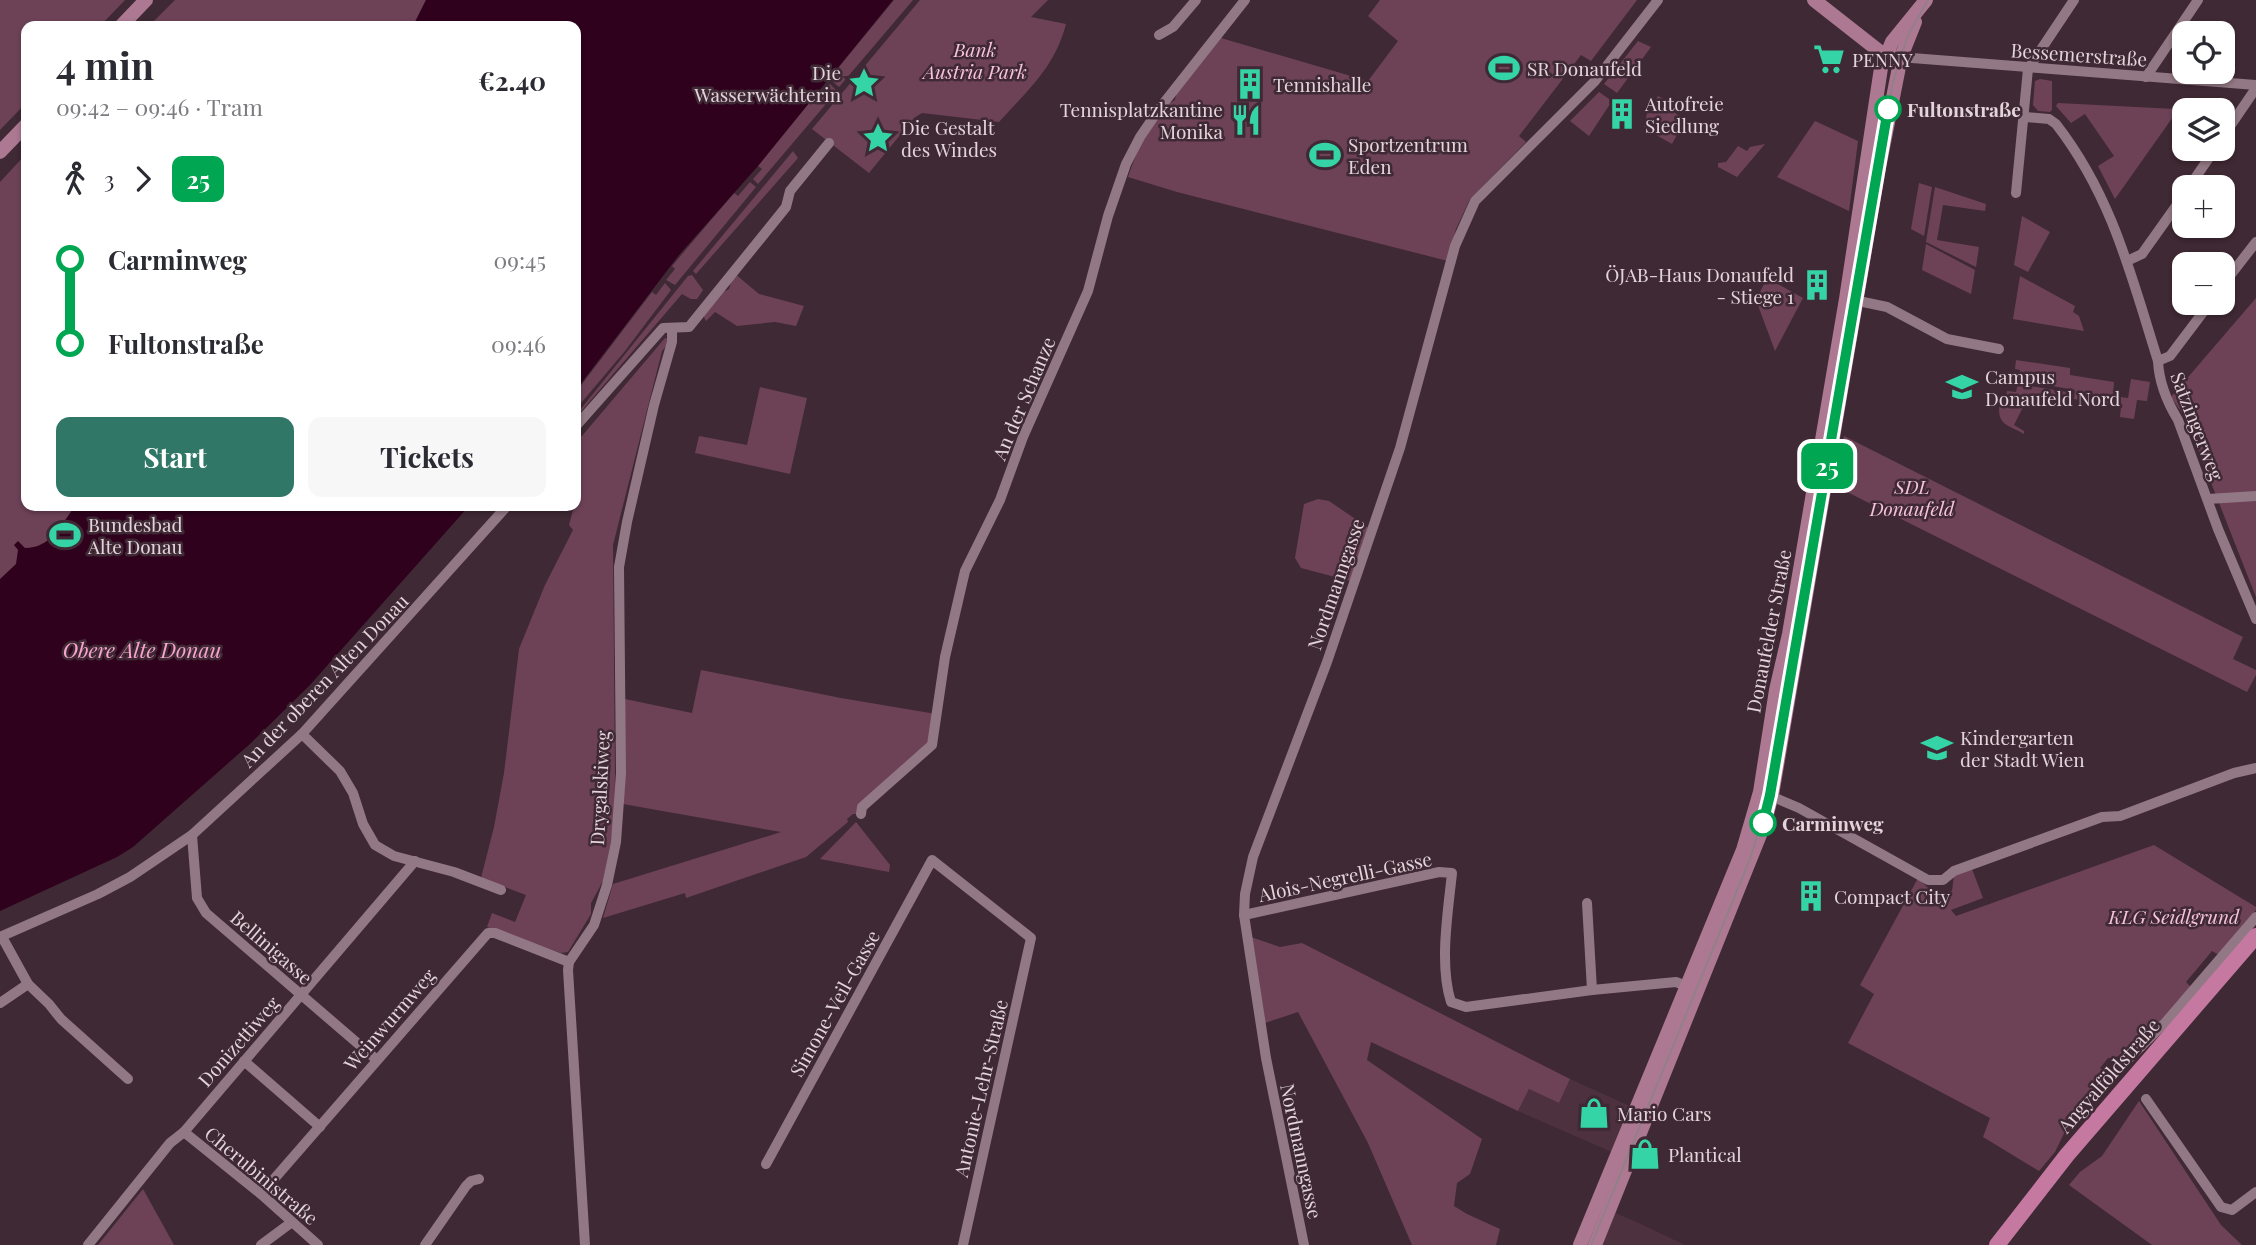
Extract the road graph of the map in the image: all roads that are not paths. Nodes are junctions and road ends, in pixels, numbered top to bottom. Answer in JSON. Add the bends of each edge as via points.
{"nodes":[{"id":1,"x":146,"y":0,"type":"edge"},
{"id":2,"x":1196,"y":0,"type":"edge"},
{"id":3,"x":1245,"y":0,"type":"edge"},
{"id":4,"x":1658,"y":0,"type":"edge"},
{"id":5,"x":1814,"y":0,"type":"edge"},
{"id":6,"x":2074,"y":0,"type":"edge"},
{"id":7,"x":2198,"y":0,"type":"edge"},
{"id":8,"x":1923,"y":4,"type":"edge"},
{"id":9,"x":126,"y":21,"type":"edge"},
{"id":10,"x":1159,"y":35,"type":"dead end"},
{"id":11,"x":1895,"y":56,"type":"junction"},
{"id":12,"x":2028,"y":69,"type":"junction"},
{"id":13,"x":2146,"y":77,"type":"junction"},
{"id":14,"x":2256,"y":86,"type":"edge"},
{"id":15,"x":2025,"y":117,"type":"junction"},
{"id":16,"x":2235,"y":118,"type":"edge"},
{"id":17,"x":21,"y":130,"type":"edge"},
{"id":18,"x":830,"y":143,"type":"dead end"},
{"id":19,"x":0,"y":152,"type":"edge"},
{"id":20,"x":2016,"y":193,"type":"dead end"},
{"id":21,"x":2172,"y":212,"type":"edge"},
{"id":22,"x":2256,"y":242,"type":"edge"},
{"id":23,"x":2127,"y":261,"type":"junction"},
{"id":24,"x":2235,"y":269,"type":"edge"},
{"id":25,"x":1852,"y":299,"type":"junction"},
{"id":26,"x":2201,"y":315,"type":"edge"},
{"id":27,"x":672,"y":328,"type":"junction"},
{"id":28,"x":1999,"y":349,"type":"dead end"},
{"id":29,"x":2158,"y":361,"type":"junction"},
{"id":30,"x":581,"y":420,"type":"edge"},
{"id":31,"x":2256,"y":496,"type":"edge"},
{"id":32,"x":2208,"y":499,"type":"junction"},
{"id":33,"x":503,"y":511,"type":"edge"},
{"id":34,"x":2256,"y":619,"type":"edge"},
{"id":35,"x":302,"y":733,"type":"junction"},
{"id":36,"x":2256,"y":768,"type":"edge"},
{"id":37,"x":1766,"y":794,"type":"junction"},
{"id":38,"x":861,"y":814,"type":"dead end"},
{"id":39,"x":192,"y":835,"type":"junction"},
{"id":40,"x":932,"y":860,"type":"joint"},
{"id":41,"x":415,"y":861,"type":"junction"},
{"id":42,"x":501,"y":890,"type":"dead end"},
{"id":43,"x":1587,"y":903,"type":"dead end"},
{"id":44,"x":1244,"y":915,"type":"junction"},
{"id":45,"x":2256,"y":917,"type":"edge"},
{"id":46,"x":2256,"y":936,"type":"edge"},
{"id":47,"x":1,"y":937,"type":"edge"},
{"id":48,"x":2256,"y":945,"type":"edge"},
{"id":49,"x":569,"y":962,"type":"junction"},
{"id":50,"x":28,"y":984,"type":"junction"},
{"id":51,"x":1692,"y":988,"type":"junction"},
{"id":52,"x":1592,"y":990,"type":"junction"},
{"id":53,"x":301,"y":995,"type":"junction"},
{"id":54,"x":0,"y":1003,"type":"edge"},
{"id":55,"x":377,"y":1060,"type":"junction"},
{"id":56,"x":244,"y":1061,"type":"junction"},
{"id":57,"x":2116,"y":1071,"type":"dead end"},
{"id":58,"x":128,"y":1079,"type":"dead end"},
{"id":59,"x":2146,"y":1099,"type":"dead end"},
{"id":60,"x":320,"y":1127,"type":"junction"},
{"id":61,"x":184,"y":1132,"type":"junction"},
{"id":62,"x":766,"y":1164,"type":"dead end"},
{"id":63,"x":479,"y":1179,"type":"dead end"},
{"id":64,"x":2256,"y":1192,"type":"edge"},
{"id":65,"x":261,"y":1194,"type":"junction"},
{"id":66,"x":292,"y":1222,"type":"junction"},
{"id":67,"x":88,"y":1245,"type":"edge"},
{"id":68,"x":261,"y":1245,"type":"edge"},
{"id":69,"x":318,"y":1245,"type":"edge"},
{"id":70,"x":425,"y":1245,"type":"edge"},
{"id":71,"x":585,"y":1245,"type":"edge"},
{"id":72,"x":963,"y":1245,"type":"edge"},
{"id":73,"x":1304,"y":1245,"type":"edge"},
{"id":74,"x":1580,"y":1245,"type":"edge"},
{"id":75,"x":1595,"y":1245,"type":"edge"},
{"id":76,"x":1997,"y":1245,"type":"edge"},
{"id":77,"x":2007,"y":1245,"type":"edge"}],
"edges":[{"from":1,"to":9,"type":"main road"},
{"from":2,"to":10,"type":"street","via":[[1173,27]]},
{"from":3,"to":38,"type":"street","name":"An der Schanze","via":[[1159,108],[1126,164],[1088,290],[1000,500],[965,571],[945,657],[932,746],[862,807]]},
{"from":4,"to":44,"type":"street","name":"Nordmanngasse","via":[[1595,81],[1468,211],[1401,448],[1253,857]]},
{"from":5,"to":11,"type":"main road","via":[[1879,51]]},
{"from":6,"to":12,"type":"street"},
{"from":7,"to":13,"type":"street"},
{"from":8,"to":11,"type":"main road","name":"Donaufelder Straße","via":[[1892,42]]},
{"from":11,"to":12,"type":"street","name":"Bessemerstraße"},
{"from":11,"to":25,"type":"main road","name":"Donaufelder Straße","via":[[1871,127]]},
{"from":12,"to":13,"type":"street","name":"Bessemerstraße"},
{"from":12,"to":15,"type":"street"},
{"from":13,"to":14,"type":"street","name":"Bessemerstraße"},
{"from":14,"to":16,"type":"street"},
{"from":15,"to":20,"type":"street"},
{"from":15,"to":23,"type":"street","name":"Satzingerweg","via":[[2049,119],[2064,133],[2098,187]]},
{"from":17,"to":19,"type":"main road"},
{"from":18,"to":27,"type":"street","via":[[790,191],[786,207],[689,327]]},
{"from":21,"to":23,"type":"street","via":[[2142,254]]},
{"from":22,"to":24,"type":"street"},
{"from":23,"to":29,"type":"street","name":"Satzingerweg"},
{"from":25,"to":28,"type":"street","via":[[1887,307],[1947,339]]},
{"from":25,"to":37,"type":"main road","name":"Donaufelder Straße"},
{"from":26,"to":29,"type":"street","via":[[2170,356]]},
{"from":27,"to":30,"type":"street","via":[[663,328]]},
{"from":27,"to":49,"type":"street","name":"Drygalskiweg","via":[[619,567],[621,773],[616,842],[594,925]]},
{"from":29,"to":32,"type":"street","name":"Satzingerweg","via":[[2168,404]]},
{"from":31,"to":32,"type":"street"},
{"from":32,"to":34,"type":"street","name":"Satzingerweg"},
{"from":33,"to":35,"type":"street","name":"An der oberen Alten Donau"},
{"from":35,"to":39,"type":"street","name":"An der oberen Alten Donau"},
{"from":35,"to":41,"type":"street","via":[[340,771],[375,845]]},
{"from":36,"to":37,"type":"street","via":[[2120,816],[2102,817],[1954,871],[1943,880],[1928,880]]},
{"from":37,"to":51,"type":"main road","name":"Donaufelder Straße","via":[[1765,825]]},
{"from":39,"to":47,"type":"street","name":"An der oberen Alten Donau","via":[[130,877]]},
{"from":39,"to":53,"type":"street","name":"Bellinigasse","via":[[197,898],[206,913]]},
{"from":40,"to":62,"type":"street","name":"Simone-Veil-Gasse"},
{"from":40,"to":72,"type":"street","name":"Antonie-Lehr-Straße","via":[[1031,938]]},
{"from":41,"to":42,"type":"street"},
{"from":41,"to":53,"type":"street","name":"Donizettiweg"},
{"from":43,"to":52,"type":"street"},
{"from":44,"to":52,"type":"street","name":"Alois-Negrelli-Gasse","via":[[1439,872],[1452,873],[1446,931],[1451,1002],[1466,1007]]},
{"from":44,"to":73,"type":"street","name":"Nordmanngasse","via":[[1266,1058]]},
{"from":45,"to":57,"type":"street","via":[[2165,1023]]},
{"from":46,"to":76,"type":"main road","name":"Angyalföldstraße","via":[[2067,1155]]},
{"from":47,"to":50,"type":"street"},
{"from":48,"to":77,"type":"main road","name":"Angyalföldstraße","via":[[2113,1110]]},
{"from":49,"to":55,"type":"street","name":"Weinwurmweg","via":[[488,933]]},
{"from":49,"to":71,"type":"street"},
{"from":50,"to":54,"type":"street"},
{"from":50,"to":58,"type":"street"},
{"from":51,"to":52,"type":"street","via":[[1676,982]]},
{"from":51,"to":74,"type":"main road","name":"Donaufelder Straße"},
{"from":51,"to":75,"type":"main road","name":"Donaufelder Straße"},
{"from":53,"to":55,"type":"street","name":"Bellinigasse"},
{"from":53,"to":56,"type":"street","name":"Donizettiweg"},
{"from":55,"to":60,"type":"street","name":"Weinwurmweg"},
{"from":56,"to":60,"type":"street"},
{"from":56,"to":61,"type":"street","name":"Donizettiweg"},
{"from":59,"to":64,"type":"street","via":[[2221,1207],[2232,1210]]},
{"from":60,"to":65,"type":"street","name":"Weinwurmweg"},
{"from":61,"to":65,"type":"street","name":"Cherubinistraße"},
{"from":61,"to":67,"type":"street","name":"Donizettiweg","via":[[170,1143]]},
{"from":63,"to":70,"type":"street","via":[[466,1186]]},
{"from":65,"to":66,"type":"street","name":"Cherubinistraße"},
{"from":66,"to":68,"type":"street"},
{"from":66,"to":69,"type":"street","name":"Cherubinistraße"}]}
